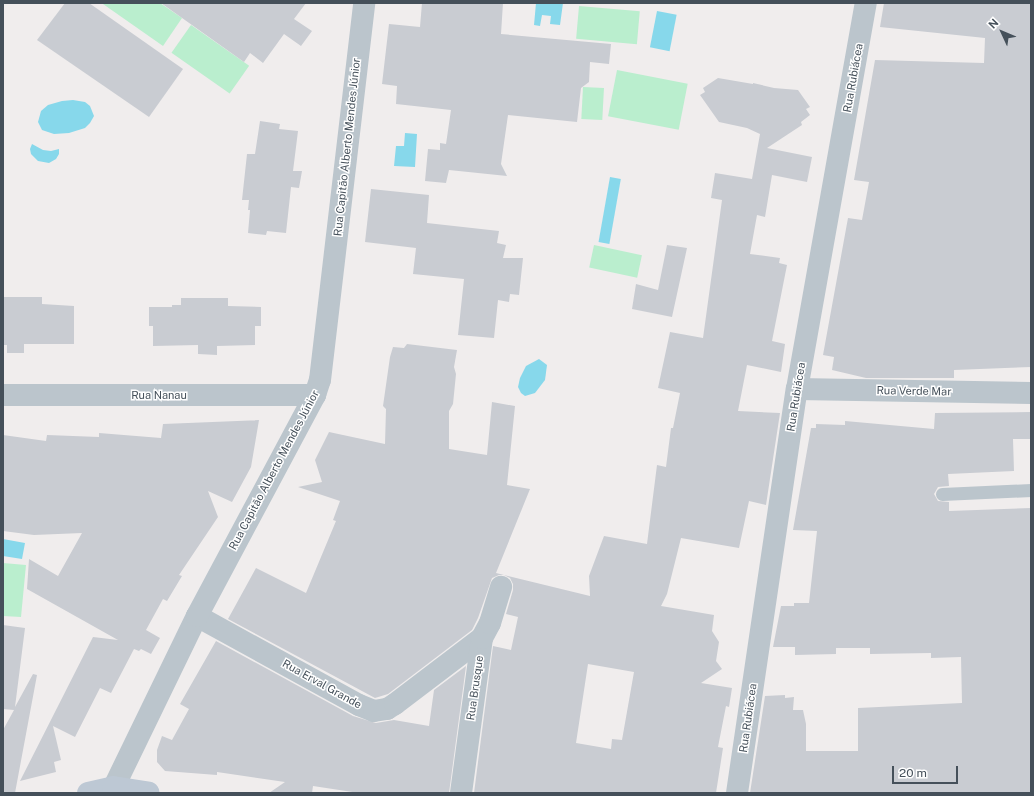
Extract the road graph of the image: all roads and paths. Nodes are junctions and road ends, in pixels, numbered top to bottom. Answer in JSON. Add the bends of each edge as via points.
{"nodes":[{"id":1,"x":364,"y":3,"type":"edge"},
{"id":2,"x":866,"y":3,"type":"edge"},
{"id":3,"x":797,"y":389,"type":"junction"},
{"id":4,"x":1031,"y":393,"type":"edge"},
{"id":5,"x":3,"y":395,"type":"edge"},
{"id":6,"x":315,"y":395,"type":"junction"},
{"id":7,"x":1031,"y":490,"type":"edge"},
{"id":8,"x":942,"y":494,"type":"dead end"},
{"id":9,"x":501,"y":587,"type":"dead end"},
{"id":10,"x":197,"y":616,"type":"junction"},
{"id":11,"x":482,"y":638,"type":"junction"},
{"id":12,"x":112,"y":790,"type":"edge"},
{"id":13,"x":88,"y":793,"type":"edge"},
{"id":14,"x":149,"y":793,"type":"edge"},
{"id":15,"x":461,"y":793,"type":"edge"},
{"id":16,"x":737,"y":793,"type":"edge"}],
"edges":[{"from":1,"to":6,"type":"street","name":"Rua Capitão Alberto Mendes Júnior","via":[[322,366]]},
{"from":2,"to":3,"type":"street","name":"Rua Rubiácea"},
{"from":3,"to":4,"type":"street","name":"Rua Verde Mar"},
{"from":3,"to":16,"type":"street","name":"Rua Rubiácea"},
{"from":5,"to":6,"type":"street","name":"Rua Nanau"},
{"from":6,"to":10,"type":"street","name":"Rua Capitão Alberto Mendes Júnior"},
{"from":7,"to":8,"type":"lane"},
{"from":9,"to":11,"type":"street","name":"Rua Brusque","via":[[490,623]]},
{"from":10,"to":11,"type":"street","name":"Rua Erval Grande","via":[[359,706],[374,711],[387,709],[395,704]]},
{"from":10,"to":12,"type":"street","name":"Rua Capitão Alberto Mendes Júnior"},
{"from":11,"to":15,"type":"street","name":"Rua Brusque"},
{"from":12,"to":13,"type":"street"},
{"from":12,"to":14,"type":"street"}]}
